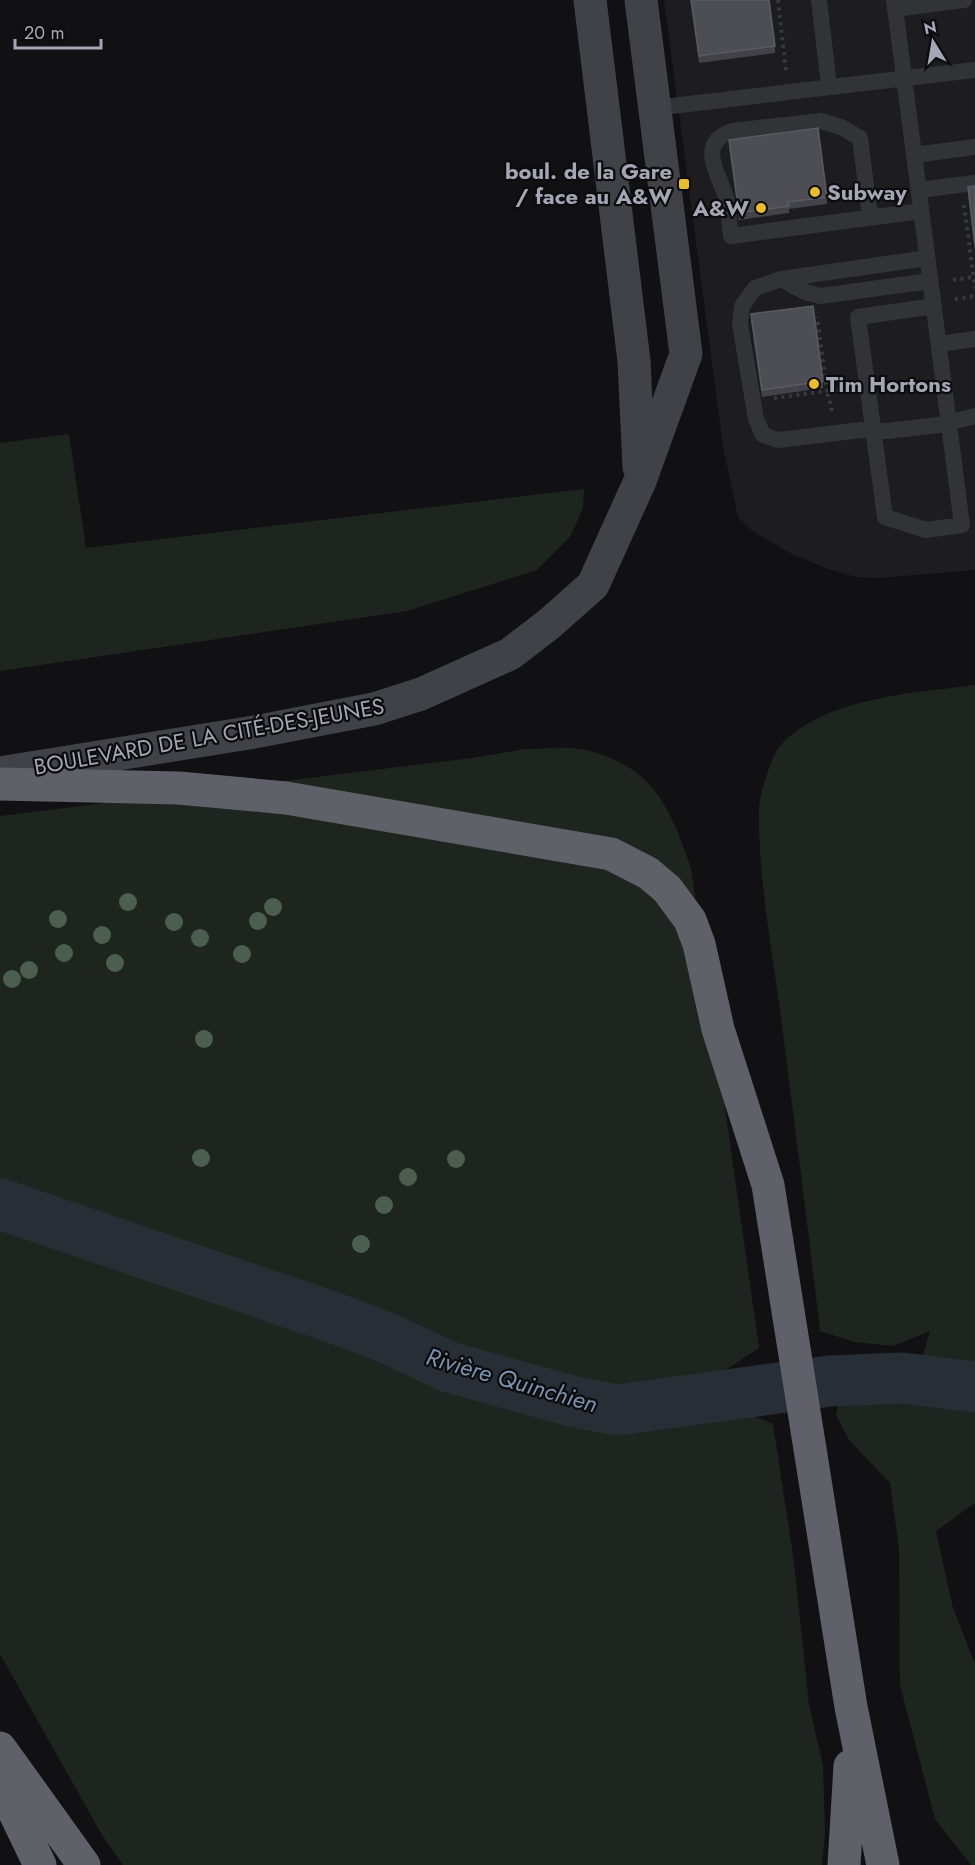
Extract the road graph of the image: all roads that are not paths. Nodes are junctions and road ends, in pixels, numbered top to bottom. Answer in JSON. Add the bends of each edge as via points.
{"nodes":[{"id":1,"x":590,"y":0,"type":"edge"},
{"id":2,"x":641,"y":0,"type":"edge"},
{"id":3,"x":819,"y":0,"type":"edge"},
{"id":4,"x":964,"y":0,"type":"edge"},
{"id":5,"x":894,"y":4,"type":"edge"},
{"id":6,"x":975,"y":70,"type":"edge"},
{"id":7,"x":904,"y":78,"type":"junction"},
{"id":8,"x":829,"y":86,"type":"junction"},
{"id":9,"x":655,"y":108,"type":"junction"},
{"id":10,"x":975,"y":147,"type":"edge"},
{"id":11,"x":914,"y":155,"type":"junction"},
{"id":12,"x":969,"y":189,"type":"edge"},
{"id":13,"x":919,"y":190,"type":"junction"},
{"id":14,"x":921,"y":211,"type":"junction"},
{"id":15,"x":870,"y":217,"type":"junction"},
{"id":16,"x":927,"y":258,"type":"junction"},
{"id":17,"x":781,"y":279,"type":"junction"},
{"id":18,"x":930,"y":281,"type":"junction"},
{"id":19,"x":942,"y":303,"type":"junction"},
{"id":20,"x":975,"y":339,"type":"edge"},
{"id":21,"x":939,"y":344,"type":"junction"},
{"id":22,"x":975,"y":416,"type":"edge"},
{"id":23,"x":949,"y":422,"type":"junction"},
{"id":24,"x":874,"y":431,"type":"junction"},
{"id":25,"x":640,"y":481,"type":"junction"},
{"id":26,"x":5,"y":780,"type":"edge"},
{"id":27,"x":851,"y":1707,"type":"junction"},
{"id":28,"x":0,"y":1748,"type":"edge"},
{"id":29,"x":0,"y":1782,"type":"edge"},
{"id":30,"x":40,"y":1865,"type":"edge"},
{"id":31,"x":84,"y":1865,"type":"edge"},
{"id":32,"x":844,"y":1865,"type":"edge"},
{"id":33,"x":883,"y":1865,"type":"edge"}],
"edges":[{"from":1,"to":25,"type":"main road","via":[[634,361]]},
{"from":2,"to":9,"type":"main road","name":"BOULEVARD DE LA CITÉ-DES-JEUNES"},
{"from":3,"to":8,"type":"lane"},
{"from":4,"to":5,"type":"lane"},
{"from":5,"to":7,"type":"lane"},
{"from":6,"to":7,"type":"lane"},
{"from":7,"to":8,"type":"lane"},
{"from":7,"to":11,"type":"lane"},
{"from":8,"to":9,"type":"lane"},
{"from":9,"to":25,"type":"main road","name":"BOULEVARD DE LA CITÉ-DES-JEUNES","via":[[686,354]]},
{"from":10,"to":11,"type":"lane"},
{"from":11,"to":13,"type":"lane"},
{"from":12,"to":13,"type":"lane"},
{"from":13,"to":14,"type":"lane"},
{"from":14,"to":15,"type":"lane"},
{"from":14,"to":16,"type":"lane"},
{"from":15,"to":15,"type":"lane","via":[[860,138],[841,127],[820,121],[725,134],[714,145],[712,165],[726,197],[731,236]]},
{"from":16,"to":17,"type":"lane"},
{"from":16,"to":18,"type":"lane"},
{"from":17,"to":18,"type":"lane","via":[[820,296]]},
{"from":17,"to":24,"type":"lane","via":[[761,285],[742,306],[740,324],[756,419],[763,435],[778,440]]},
{"from":18,"to":19,"type":"lane"},
{"from":19,"to":21,"type":"lane"},
{"from":19,"to":24,"type":"lane","via":[[858,317]]},
{"from":20,"to":21,"type":"lane"},
{"from":21,"to":23,"type":"lane"},
{"from":22,"to":23,"type":"lane"},
{"from":23,"to":24,"type":"lane"},
{"from":23,"to":24,"type":"lane","via":[[962,525],[926,530],[885,517]]},
{"from":25,"to":26,"type":"main road","name":"BOULEVARD DE LA CITÉ-DES-JEUNES","via":[[593,585],[510,654],[421,694],[374,709]]},
{"from":26,"to":27,"type":"highway","via":[[179,788],[286,798],[578,847],[611,855],[648,873],[667,889],[690,920],[699,944],[718,1029],[768,1185]]},
{"from":27,"to":32,"type":"highway"},
{"from":27,"to":33,"type":"highway"},
{"from":28,"to":31,"type":"highway"},
{"from":29,"to":30,"type":"highway"}]}
